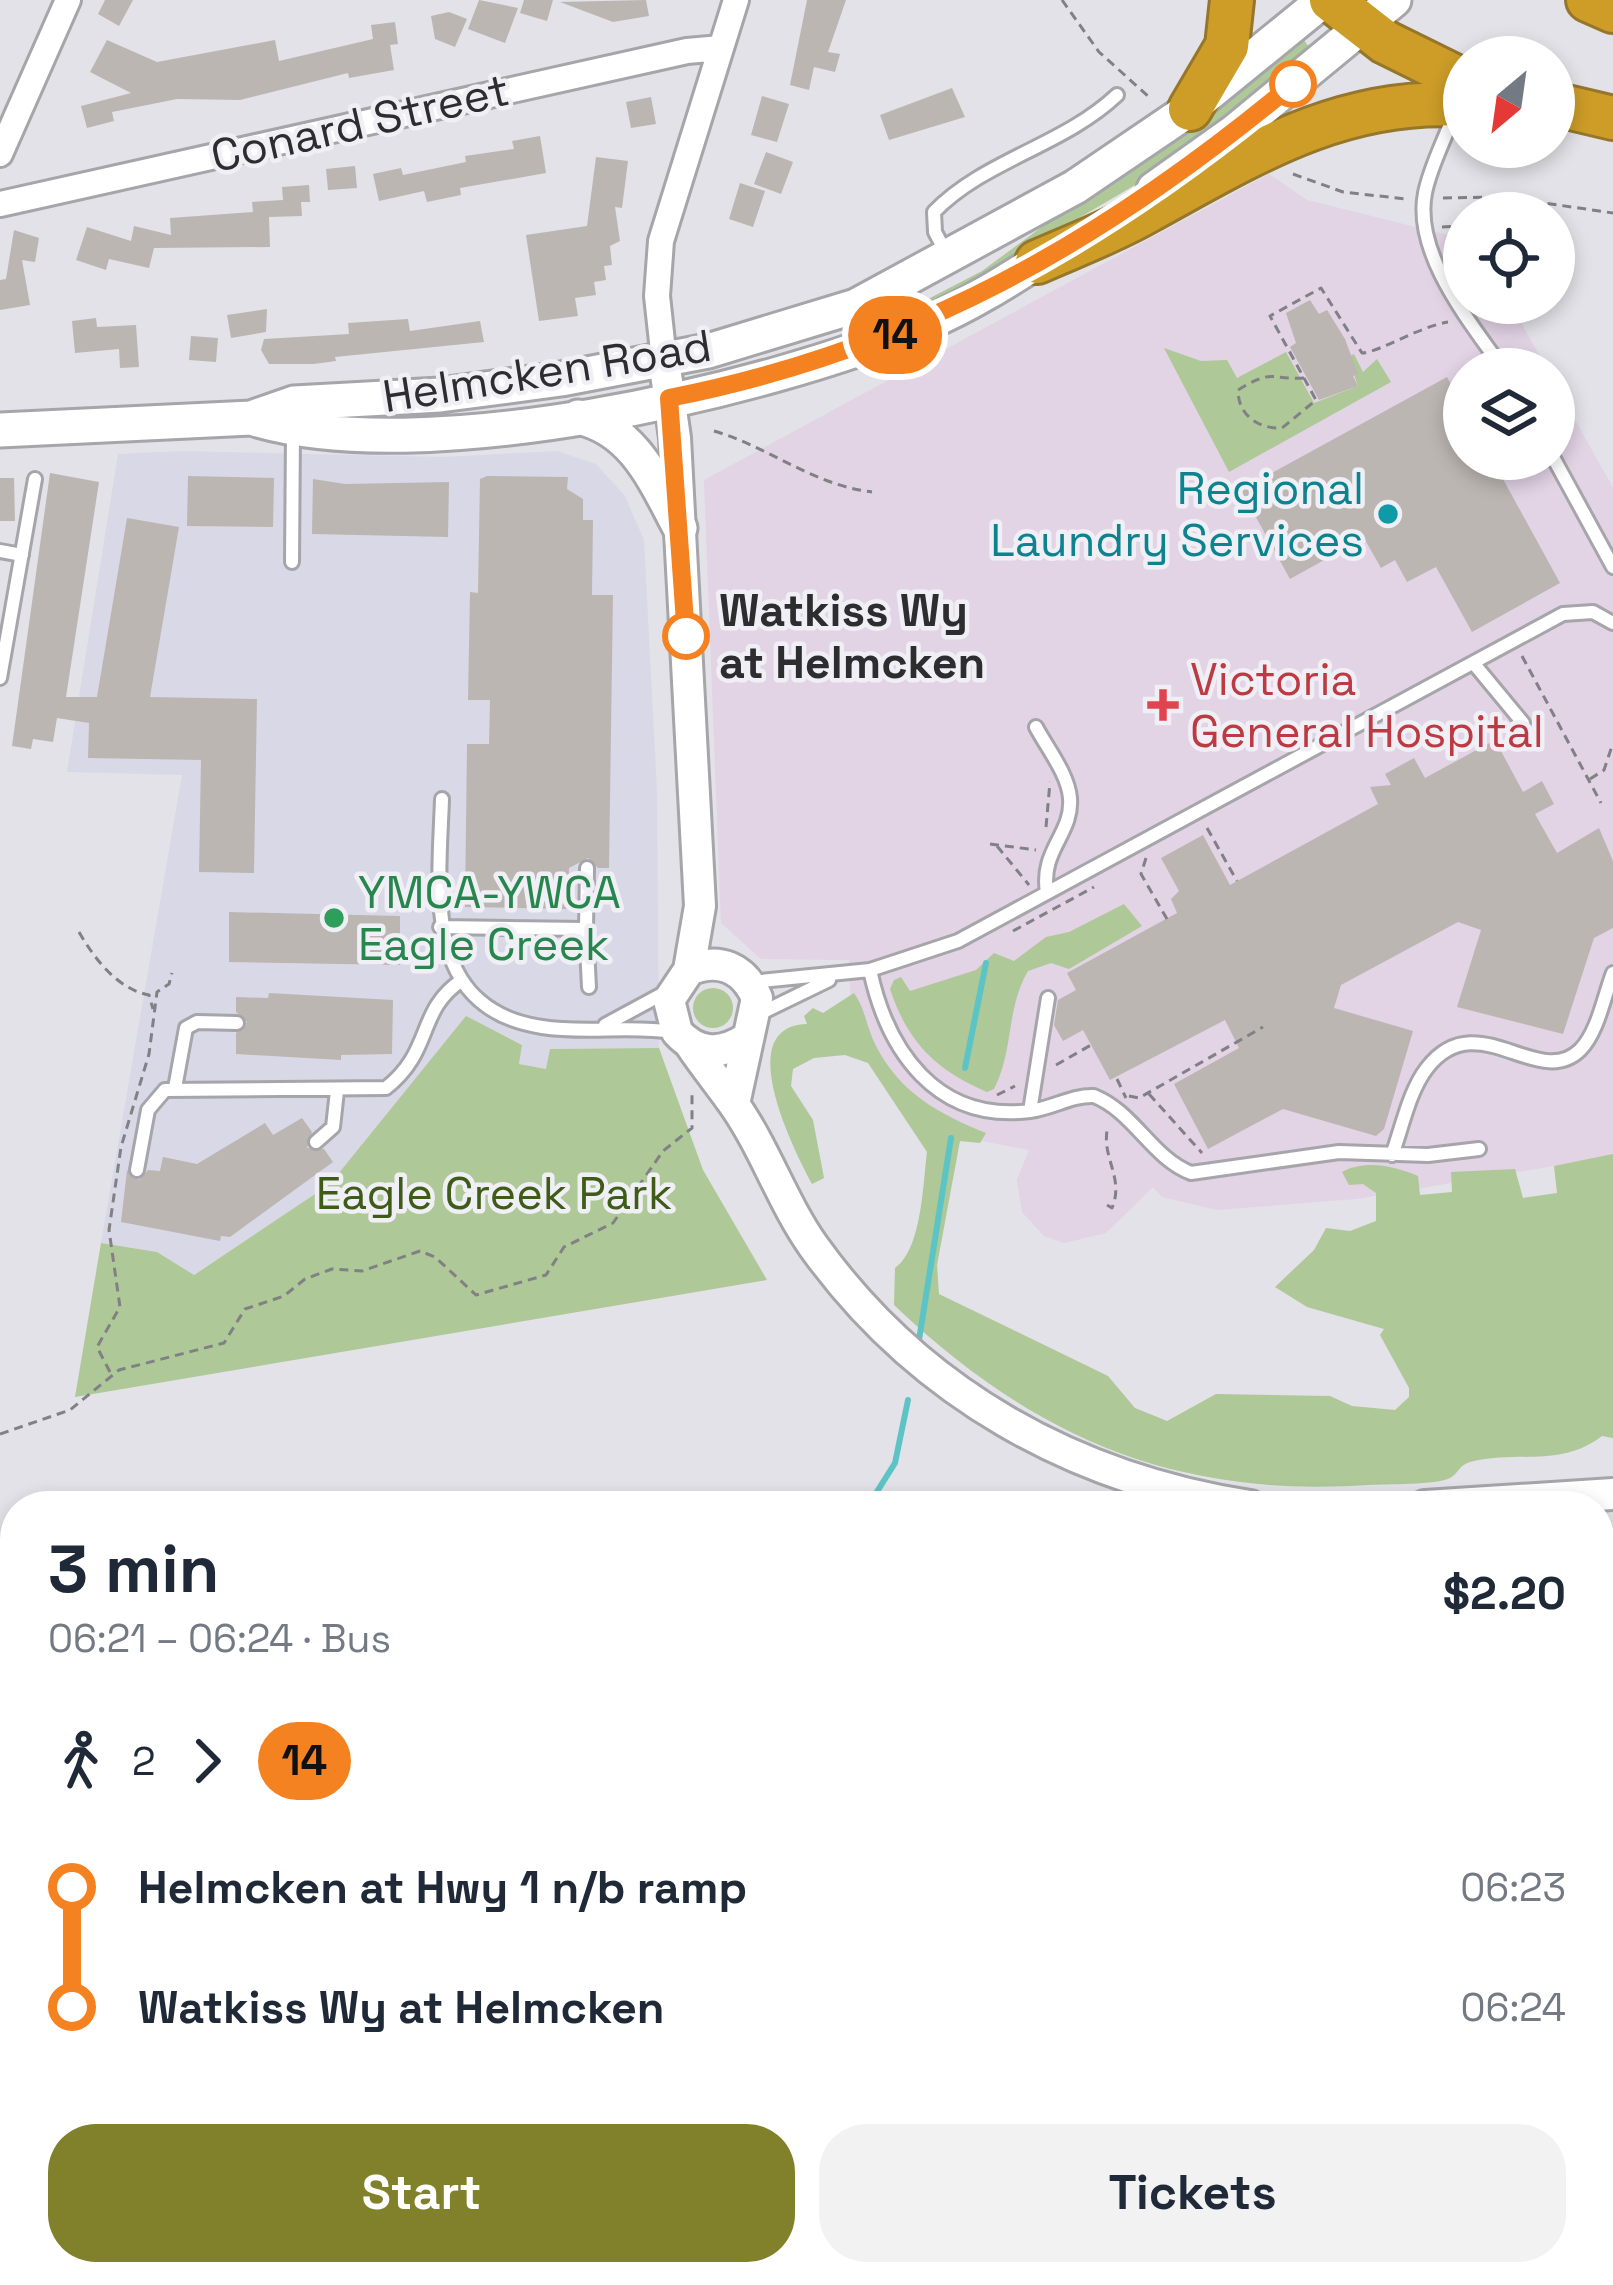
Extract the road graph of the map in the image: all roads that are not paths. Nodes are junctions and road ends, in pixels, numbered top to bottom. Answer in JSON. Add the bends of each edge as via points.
{"nodes":[{"id":1,"x":68,"y":0,"type":"edge"},
{"id":2,"x":736,"y":0,"type":"edge"},
{"id":3,"x":1232,"y":0,"type":"edge"},
{"id":4,"x":1588,"y":0,"type":"edge"},
{"id":5,"x":1353,"y":7,"type":"edge"},
{"id":6,"x":1613,"y":10,"type":"edge"},
{"id":7,"x":721,"y":48,"type":"junction"},
{"id":8,"x":1443,"y":81,"type":"edge"},
{"id":9,"x":1117,"y":95,"type":"dead end"},
{"id":10,"x":1443,"y":99,"type":"edge"},
{"id":11,"x":1190,"y":109,"type":"junction"},
{"id":12,"x":1575,"y":112,"type":"edge"},
{"id":13,"x":1611,"y":118,"type":"edge"},
{"id":14,"x":1443,"y":145,"type":"edge"},
{"id":15,"x":0,"y":154,"type":"edge"},
{"id":16,"x":0,"y":203,"type":"edge"},
{"id":17,"x":949,"y":260,"type":"junction"},
{"id":18,"x":1036,"y":262,"type":"junction"},
{"id":19,"x":1488,"y":348,"type":"edge"},
{"id":20,"x":664,"y":360,"type":"junction"},
{"id":21,"x":669,"y":398,"type":"junction"},
{"id":22,"x":576,"y":416,"type":"junction"},
{"id":23,"x":251,"y":418,"type":"junction"},
{"id":24,"x":0,"y":430,"type":"edge"},
{"id":25,"x":293,"y":431,"type":"junction"},
{"id":26,"x":35,"y":479,"type":"dead end"},
{"id":27,"x":1565,"y":480,"type":"edge"},
{"id":28,"x":680,"y":528,"type":"junction"},
{"id":29,"x":0,"y":551,"type":"edge"},
{"id":30,"x":22,"y":555,"type":"junction"},
{"id":31,"x":292,"y":562,"type":"dead end"},
{"id":32,"x":1613,"y":567,"type":"edge"},
{"id":33,"x":1613,"y":623,"type":"edge"},
{"id":34,"x":1475,"y":664,"type":"junction"},
{"id":35,"x":0,"y":678,"type":"edge"},
{"id":36,"x":1523,"y":723,"type":"dead end"},
{"id":37,"x":1036,"y":727,"type":"dead end"},
{"id":38,"x":442,"y":799,"type":"dead end"},
{"id":39,"x":587,"y":868,"type":"dead end"},
{"id":40,"x":1047,"y":892,"type":"junction"},
{"id":41,"x":440,"y":927,"type":"junction"},
{"id":42,"x":586,"y":929,"type":"junction"},
{"id":43,"x":870,"y":970,"type":"junction"},
{"id":44,"x":694,"y":972,"type":"junction"},
{"id":45,"x":1613,"y":973,"type":"edge"},
{"id":46,"x":835,"y":976,"type":"junction"},
{"id":47,"x":462,"y":980,"type":"junction"},
{"id":48,"x":750,"y":982,"type":"junction"},
{"id":49,"x":589,"y":987,"type":"dead end"},
{"id":50,"x":1048,"y":998,"type":"dead end"},
{"id":51,"x":237,"y":1023,"type":"dead end"},
{"id":52,"x":752,"y":1027,"type":"junction"},
{"id":53,"x":598,"y":1028,"type":"junction"},
{"id":54,"x":684,"y":1038,"type":"junction"},
{"id":55,"x":175,"y":1088,"type":"junction"},
{"id":56,"x":337,"y":1091,"type":"junction"},
{"id":57,"x":724,"y":1093,"type":"junction"},
{"id":58,"x":1030,"y":1112,"type":"junction"},
{"id":59,"x":316,"y":1142,"type":"dead end"},
{"id":60,"x":1479,"y":1149,"type":"dead end"},
{"id":61,"x":1392,"y":1155,"type":"junction"},
{"id":62,"x":137,"y":1170,"type":"dead end"},
{"id":63,"x":1171,"y":1491,"type":"edge"}],
"edges":[{"from":1,"to":15,"type":"street"},
{"from":2,"to":7,"type":"street"},
{"from":3,"to":11,"type":"highway","via":[[1227,46]]},
{"from":4,"to":6,"type":"highway"},
{"from":5,"to":8,"type":"highway"},
{"from":5,"to":11,"type":"main road","name":"Helmcken Road"},
{"from":5,"to":18,"type":"main road","name":"Helmcken Road","via":[[1234,132]]},
{"from":7,"to":16,"type":"street","name":"Conard Street"},
{"from":7,"to":20,"type":"street","via":[[661,241]]},
{"from":9,"to":17,"type":"lane","via":[[1069,134],[954,191],[934,212]]},
{"from":10,"to":18,"type":"highway","via":[[1318,124],[1270,142],[1142,215]]},
{"from":11,"to":17,"type":"main road","name":"Helmcken Road"},
{"from":12,"to":13,"type":"highway"},
{"from":14,"to":19,"type":"lane","via":[[1425,191],[1426,227]]},
{"from":17,"to":20,"type":"main road","name":"Helmcken Road","via":[[856,306]]},
{"from":18,"to":21,"type":"main road","name":"Helmcken Road","via":[[953,310],[860,348]]},
{"from":20,"to":21,"type":"street"},
{"from":20,"to":23,"type":"main road","name":"Helmcken Road","via":[[440,395],[294,403]]},
{"from":21,"to":22,"type":"main road","name":"Helmcken Road"},
{"from":21,"to":28,"type":"street"},
{"from":22,"to":25,"type":"main road","name":"Helmcken Road","via":[[475,431]]},
{"from":22,"to":28,"type":"main road","via":[[628,443]]},
{"from":23,"to":24,"type":"main road","name":"Helmcken Road"},
{"from":23,"to":25,"type":"main road","name":"Helmcken Road"},
{"from":25,"to":31,"type":"lane"},
{"from":26,"to":30,"type":"lane"},
{"from":27,"to":32,"type":"lane"},
{"from":28,"to":44,"type":"street","via":[[700,906]]},
{"from":29,"to":30,"type":"lane"},
{"from":30,"to":35,"type":"lane"},
{"from":33,"to":34,"type":"lane","via":[[1573,611]]},
{"from":34,"to":36,"type":"lane"},
{"from":34,"to":40,"type":"lane","via":[[1337,726]]},
{"from":37,"to":40,"type":"lane","via":[[1070,797],[1046,862]]},
{"from":38,"to":41,"type":"lane"},
{"from":39,"to":42,"type":"lane"},
{"from":40,"to":43,"type":"lane","via":[[958,941]]},
{"from":41,"to":42,"type":"lane"},
{"from":41,"to":47,"type":"lane"},
{"from":42,"to":49,"type":"lane"},
{"from":43,"to":46,"type":"lane"},
{"from":43,"to":58,"type":"lane","via":[[885,1027],[929,1082],[979,1108]]},
{"from":44,"to":48,"type":"street"},
{"from":44,"to":53,"type":"lane"},
{"from":44,"to":54,"type":"street","via":[[669,1000]]},
{"from":45,"to":61,"type":"lane","via":[[1589,1039],[1566,1059],[1546,1061],[1480,1041],[1436,1058]]},
{"from":46,"to":48,"type":"lane"},
{"from":46,"to":52,"type":"lane"},
{"from":47,"to":53,"type":"lane","via":[[495,1010],[526,1023]]},
{"from":47,"to":56,"type":"lane","via":[[436,999],[424,1042],[393,1083]]},
{"from":48,"to":52,"type":"street"},
{"from":50,"to":58,"type":"lane"},
{"from":51,"to":55,"type":"lane","via":[[186,1028]]},
{"from":52,"to":54,"type":"street","via":[[719,1051]]},
{"from":52,"to":57,"type":"street"},
{"from":53,"to":54,"type":"lane"},
{"from":54,"to":57,"type":"street"},
{"from":55,"to":56,"type":"lane"},
{"from":55,"to":62,"type":"lane","via":[[158,1094],[148,1110]]},
{"from":56,"to":59,"type":"lane","via":[[333,1126]]},
{"from":57,"to":63,"type":"street","via":[[821,1257],[931,1371],[1005,1423],[1079,1460]]},
{"from":58,"to":61,"type":"lane","via":[[1081,1096],[1123,1102],[1174,1165],[1191,1174],[1339,1152]]},
{"from":60,"to":61,"type":"lane"}]}
